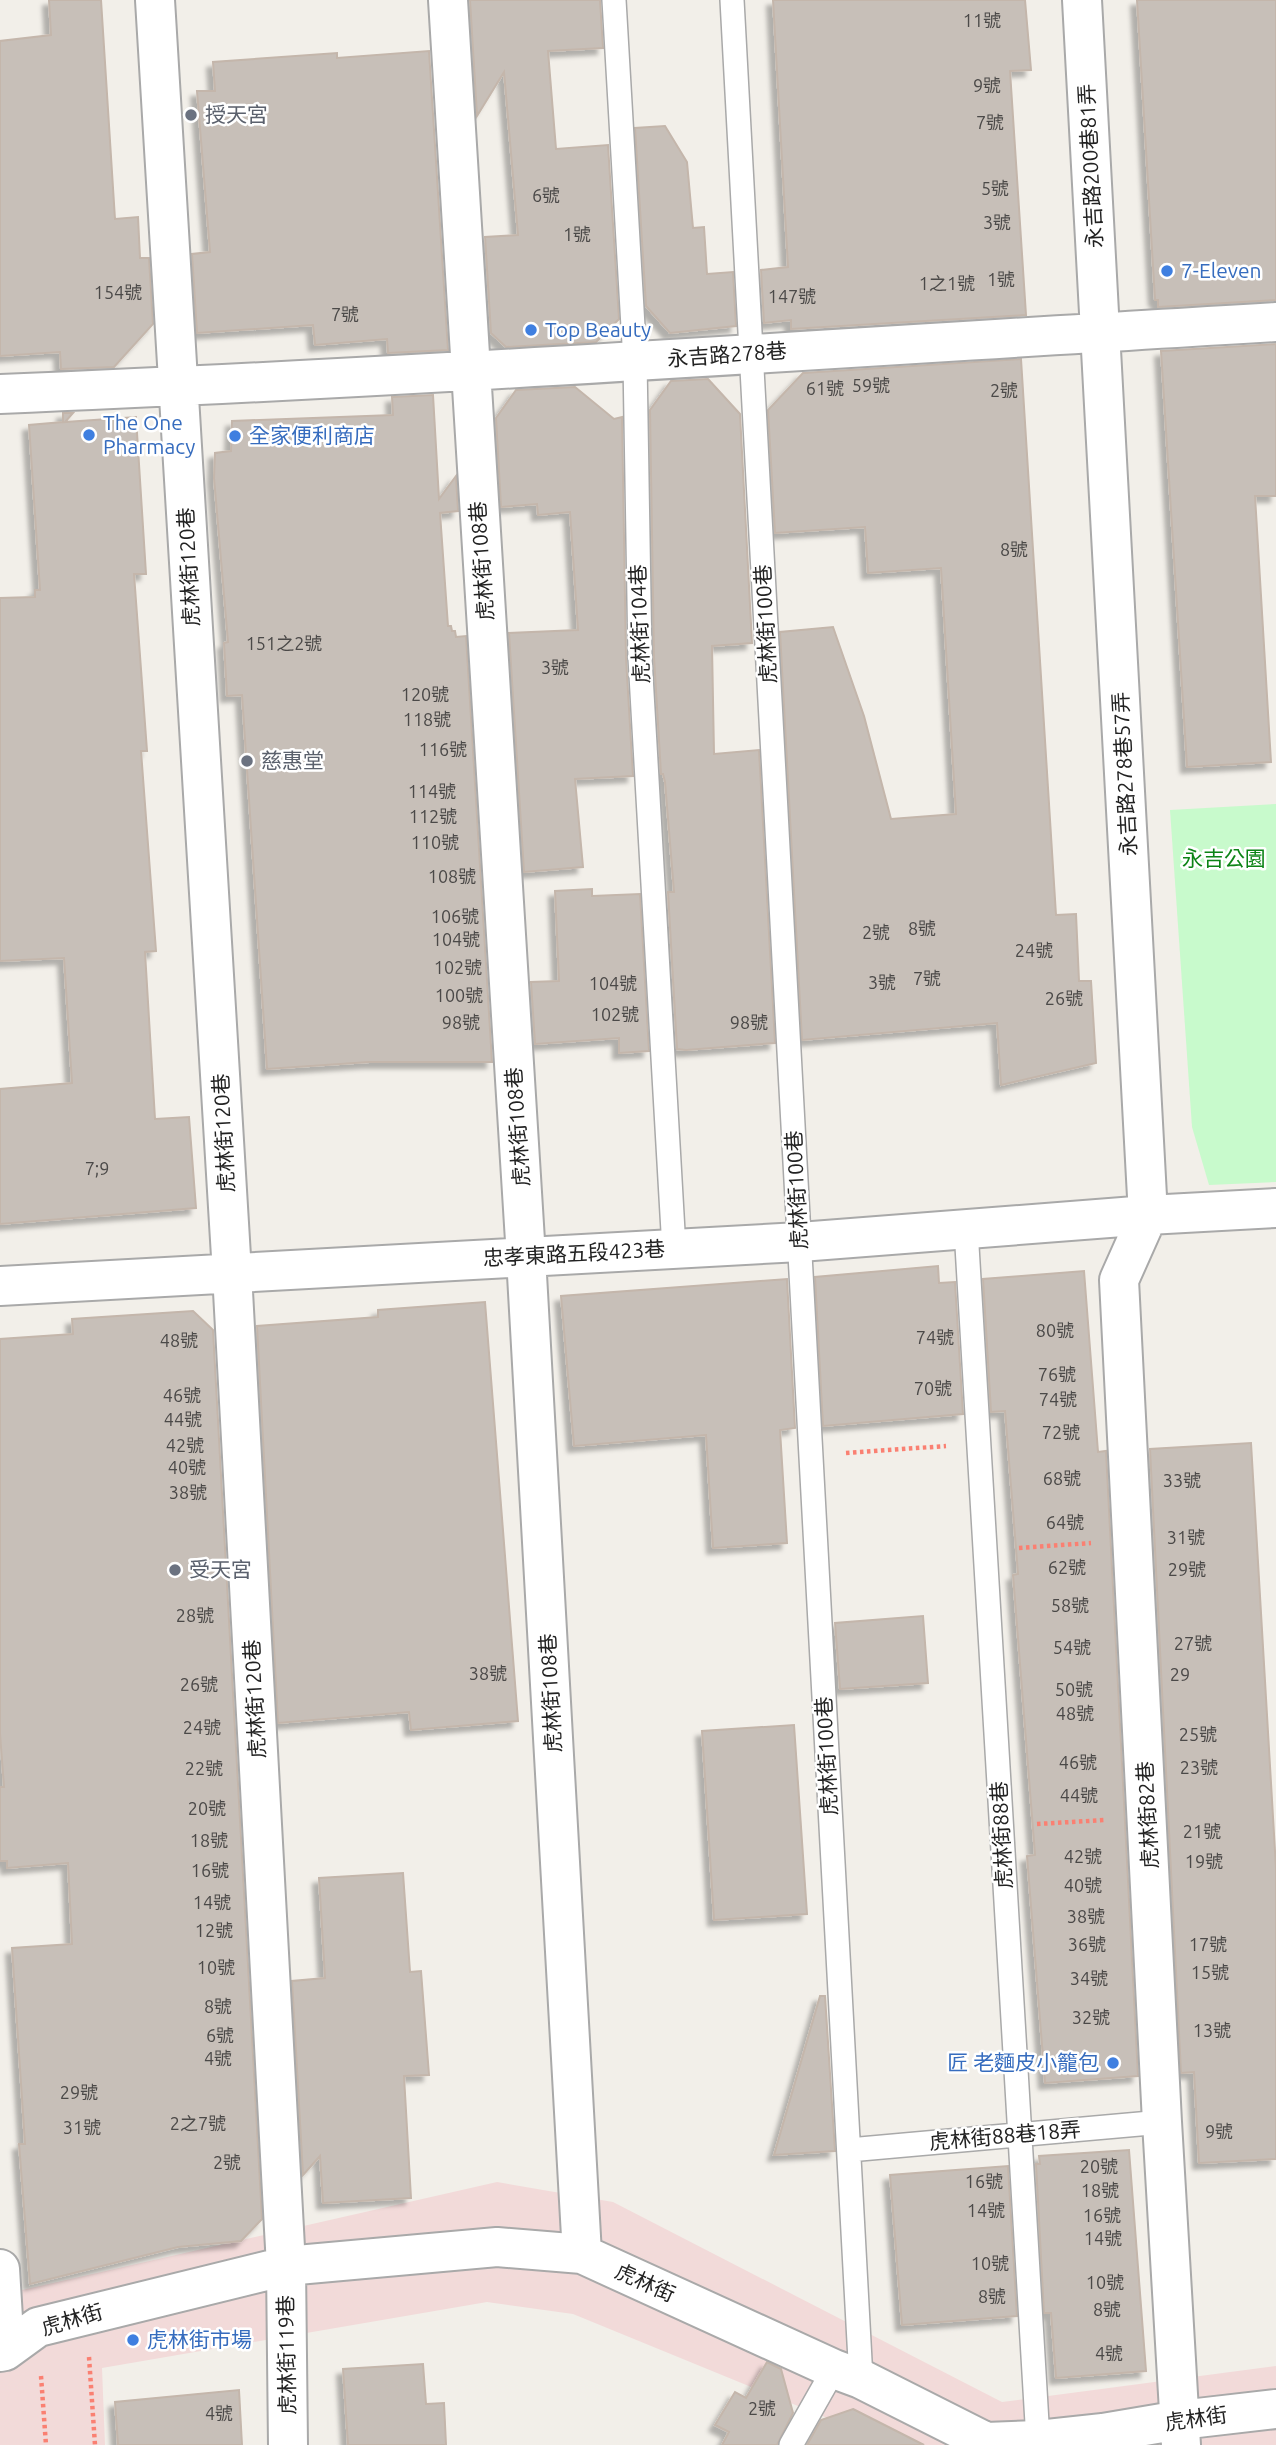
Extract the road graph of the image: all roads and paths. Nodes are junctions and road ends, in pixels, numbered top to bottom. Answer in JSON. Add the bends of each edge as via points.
{"nodes":[{"id":1,"x":155,"y":0,"type":"edge"},
{"id":2,"x":448,"y":0,"type":"edge"},
{"id":3,"x":614,"y":0,"type":"edge"},
{"id":4,"x":732,"y":0,"type":"edge"},
{"id":5,"x":1082,"y":0,"type":"edge"},
{"id":6,"x":1276,"y":322,"type":"edge"},
{"id":7,"x":1101,"y":332,"type":"junction"},
{"id":8,"x":751,"y":353,"type":"junction"},
{"id":9,"x":635,"y":361,"type":"junction"},
{"id":10,"x":470,"y":369,"type":"junction"},
{"id":11,"x":178,"y":387,"type":"junction"},
{"id":12,"x":0,"y":394,"type":"edge"},
{"id":13,"x":1276,"y":1208,"type":"edge"},
{"id":14,"x":1148,"y":1215,"type":"junction"},
{"id":15,"x":966,"y":1229,"type":"junction"},
{"id":16,"x":800,"y":1242,"type":"junction"},
{"id":17,"x":674,"y":1249,"type":"junction"},
{"id":18,"x":526,"y":1257,"type":"junction"},
{"id":19,"x":232,"y":1273,"type":"junction"},
{"id":20,"x":0,"y":1286,"type":"edge"},
{"id":21,"x":978,"y":1443,"type":"junction"},
{"id":22,"x":811,"y":1455,"type":"junction"},
{"id":23,"x":1134,"y":1541,"type":"junction"},
{"id":24,"x":985,"y":1550,"type":"junction"},
{"id":25,"x":1148,"y":1818,"type":"junction"},
{"id":26,"x":1001,"y":1826,"type":"junction"},
{"id":27,"x":1162,"y":2122,"type":"junction"},
{"id":28,"x":1020,"y":2135,"type":"junction"},
{"id":29,"x":849,"y":2150,"type":"junction"},
{"id":30,"x":582,"y":2254,"type":"junction"},
{"id":31,"x":286,"y":2266,"type":"junction"},
{"id":32,"x":0,"y":2269,"type":"edge"},
{"id":33,"x":86,"y":2314,"type":"junction"},
{"id":34,"x":38,"y":2327,"type":"junction"},
{"id":35,"x":3,"y":2351,"type":"edge"},
{"id":36,"x":848,"y":2374,"type":"junction"},
{"id":37,"x":1276,"y":2409,"type":"edge"},
{"id":38,"x":1181,"y":2433,"type":"edge"},
{"id":39,"x":1038,"y":2440,"type":"junction"},
{"id":40,"x":46,"y":2445,"type":"edge"},
{"id":41,"x":95,"y":2445,"type":"edge"},
{"id":42,"x":288,"y":2445,"type":"edge"},
{"id":43,"x":792,"y":2445,"type":"edge"}],
"edges":[{"from":1,"to":11,"type":"street","name":"虎林街120巷"},
{"from":2,"to":10,"type":"street","name":"虎林街108巷"},
{"from":3,"to":9,"type":"lane","name":"虎林街104巷"},
{"from":4,"to":8,"type":"lane","name":"虎林街100巷"},
{"from":5,"to":7,"type":"street","name":"永吉路200巷81弄"},
{"from":6,"to":7,"type":"street","name":"永吉路278巷"},
{"from":7,"to":8,"type":"street","name":"永吉路278巷"},
{"from":7,"to":14,"type":"street","name":"永吉路278巷57弄"},
{"from":8,"to":9,"type":"street","name":"永吉路278巷"},
{"from":8,"to":16,"type":"lane","name":"虎林街100巷"},
{"from":9,"to":10,"type":"street","name":"永吉路278巷"},
{"from":9,"to":17,"type":"lane","name":"虎林街104巷","via":[[640,658]]},
{"from":10,"to":11,"type":"street","name":"永吉路278巷"},
{"from":10,"to":18,"type":"street","name":"虎林街108巷"},
{"from":11,"to":12,"type":"street","name":"永吉路278巷"},
{"from":11,"to":19,"type":"street","name":"虎林街120巷"},
{"from":13,"to":14,"type":"street","name":"忠孝東路五段423巷"},
{"from":14,"to":15,"type":"street","name":"忠孝東路五段423巷"},
{"from":14,"to":23,"type":"street","name":"虎林街82巷","via":[[1119,1280]]},
{"from":15,"to":16,"type":"street","name":"忠孝東路五段423巷"},
{"from":15,"to":21,"type":"lane","name":"虎林街88巷"},
{"from":16,"to":17,"type":"street","name":"忠孝東路五段423巷"},
{"from":16,"to":22,"type":"lane","name":"虎林街100巷"},
{"from":17,"to":18,"type":"street","name":"忠孝東路五段423巷"},
{"from":18,"to":19,"type":"street","name":"忠孝東路五段423巷"},
{"from":18,"to":30,"type":"street","name":"虎林街108巷"},
{"from":19,"to":20,"type":"street","name":"忠孝東路五段423巷"},
{"from":19,"to":31,"type":"street","name":"虎林街120巷"},
{"from":21,"to":22,"type":"path"},
{"from":21,"to":24,"type":"lane","name":"虎林街88巷"},
{"from":22,"to":29,"type":"lane","name":"虎林街100巷"},
{"from":23,"to":24,"type":"path"},
{"from":23,"to":25,"type":"street","name":"虎林街82巷"},
{"from":24,"to":26,"type":"lane","name":"虎林街88巷"},
{"from":25,"to":26,"type":"path"},
{"from":25,"to":27,"type":"street","name":"虎林街82巷"},
{"from":26,"to":28,"type":"lane","name":"虎林街88巷"},
{"from":27,"to":28,"type":"lane","name":"虎林街88巷18弄"},
{"from":27,"to":38,"type":"street","name":"虎林街82巷"},
{"from":28,"to":29,"type":"lane","name":"虎林街88巷18弄"},
{"from":28,"to":39,"type":"lane","name":"虎林街88巷"},
{"from":29,"to":36,"type":"lane","name":"虎林街100巷"},
{"from":30,"to":31,"type":"street","name":"虎林街","via":[[497,2246]]},
{"from":30,"to":36,"type":"street","name":"虎林街"},
{"from":31,"to":33,"type":"street","name":"虎林街"},
{"from":31,"to":42,"type":"street","name":"虎林街119巷"},
{"from":32,"to":35,"type":"street"},
{"from":33,"to":34,"type":"street","name":"虎林街"},
{"from":33,"to":41,"type":"path"},
{"from":34,"to":35,"type":"street","name":"虎林街"},
{"from":34,"to":40,"type":"path"},
{"from":36,"to":39,"type":"street","name":"虎林街","via":[[986,2442]]},
{"from":36,"to":43,"type":"lane"},
{"from":37,"to":38,"type":"street","name":"虎林街"},
{"from":38,"to":39,"type":"street","name":"虎林街","via":[[1104,2433]]}]}
